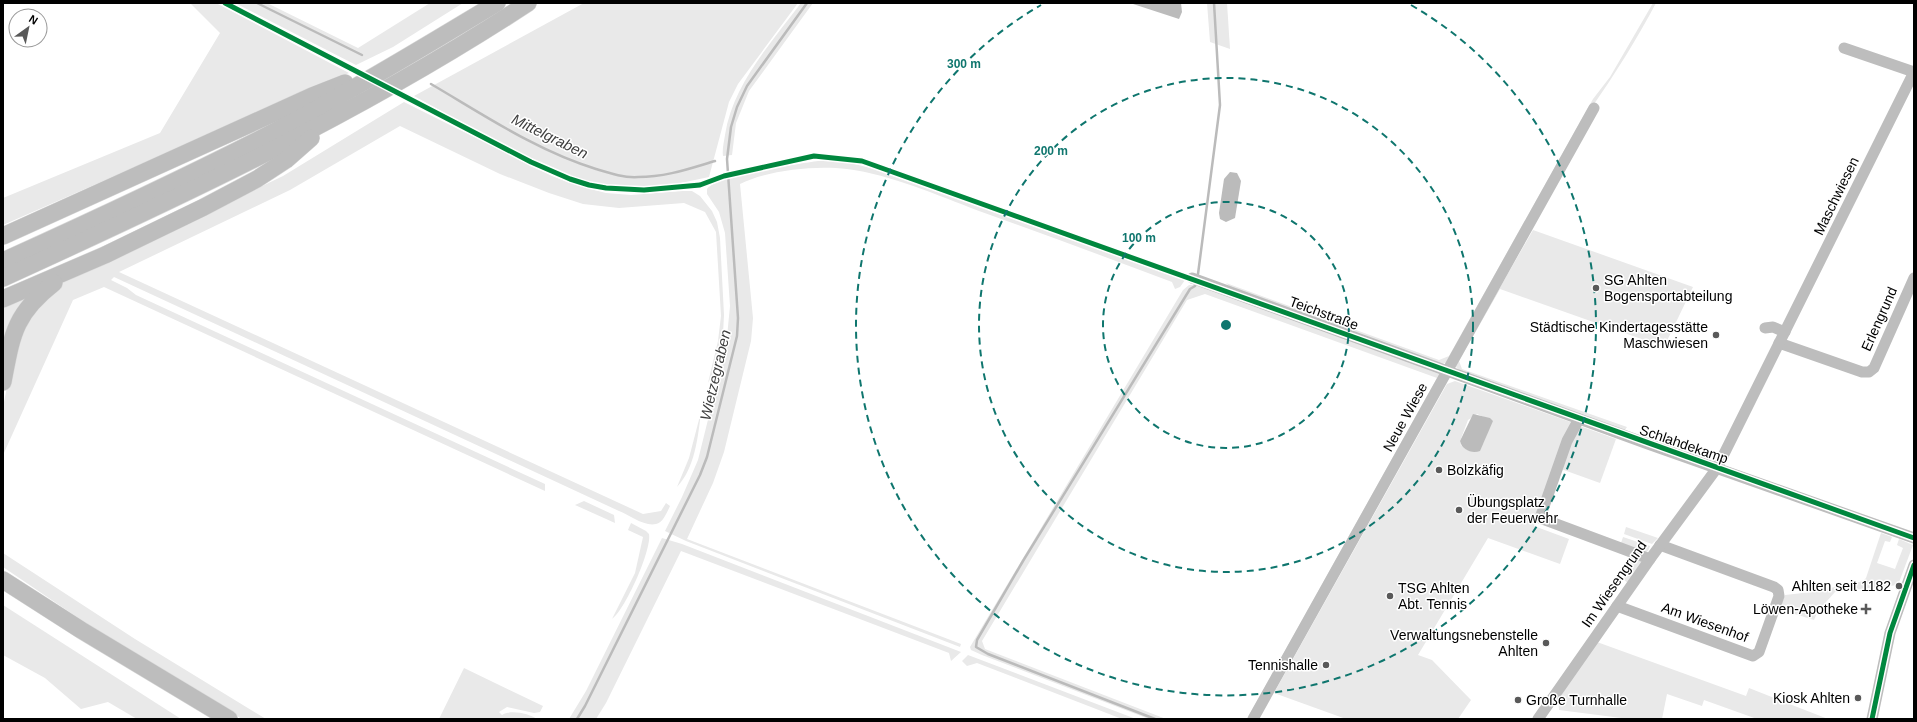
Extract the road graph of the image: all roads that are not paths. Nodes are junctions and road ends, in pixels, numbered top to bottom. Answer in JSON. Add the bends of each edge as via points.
{"nodes":[{"id":1,"x":497,"y":3,"type":"edge"},
{"id":2,"x":528,"y":3,"type":"edge"},
{"id":3,"x":1844,"y":48,"type":"dead end"},
{"id":4,"x":396,"y":64,"type":"junction"},
{"id":5,"x":1914,"y":72,"type":"edge"},
{"id":6,"x":1594,"y":108,"type":"dead end"},
{"id":7,"x":332,"y":119,"type":"junction"},
{"id":8,"x":3,"y":236,"type":"edge"},
{"id":9,"x":3,"y":261,"type":"edge"},
{"id":10,"x":72,"y":270,"type":"junction"},
{"id":11,"x":3,"y":278,"type":"edge"},
{"id":12,"x":1192,"y":278,"type":"dead end"},
{"id":13,"x":1914,"y":278,"type":"edge"},
{"id":14,"x":3,"y":299,"type":"edge"},
{"id":15,"x":1765,"y":328,"type":"dead end"},
{"id":16,"x":1785,"y":332,"type":"junction"},
{"id":17,"x":1779,"y":343,"type":"junction"},
{"id":18,"x":1448,"y":370,"type":"junction"},
{"id":19,"x":3,"y":382,"type":"edge"},
{"id":20,"x":1579,"y":419,"type":"junction"},
{"id":21,"x":1717,"y":468,"type":"junction"},
{"id":22,"x":1914,"y":538,"type":"edge"},
{"id":23,"x":1660,"y":545,"type":"junction"},
{"id":24,"x":1650,"y":559,"type":"junction"},
{"id":25,"x":1914,"y":565,"type":"edge"},
{"id":26,"x":3,"y":580,"type":"edge"},
{"id":27,"x":3,"y":594,"type":"edge"},
{"id":28,"x":1617,"y":606,"type":"junction"},
{"id":29,"x":207,"y":719,"type":"edge"},
{"id":30,"x":229,"y":719,"type":"edge"},
{"id":31,"x":1253,"y":719,"type":"edge"},
{"id":32,"x":1538,"y":719,"type":"edge"},
{"id":33,"x":1872,"y":719,"type":"edge"}],
"edges":[{"from":1,"to":4,"type":"highway"},
{"from":2,"to":7,"type":"highway"},
{"from":3,"to":5,"type":"street"},
{"from":4,"to":8,"type":"highway","via":[[312,96]]},
{"from":4,"to":9,"type":"highway","via":[[256,140],[121,208]]},
{"from":5,"to":16,"type":"street","name":"Maschwiesen"},
{"from":6,"to":18,"type":"street","name":"Neue Wiese"},
{"from":7,"to":10,"type":"highway","via":[[286,160],[257,179]]},
{"from":7,"to":11,"type":"highway","via":[[129,221]]},
{"from":10,"to":14,"type":"highway"},
{"from":10,"to":19,"type":"highway","via":[[38,296],[19,320],[12,335]]},
{"from":12,"to":18,"type":"street","name":"Teichstraße"},
{"from":13,"to":17,"type":"street","name":"Erlengrund","via":[[1874,368],[1869,372],[1862,372]]},
{"from":15,"to":16,"type":"street","via":[[1772,327]]},
{"from":16,"to":17,"type":"street","name":"Maschwiesen"},
{"from":17,"to":21,"type":"street","name":"Maschwiesen"},
{"from":18,"to":20,"type":"street","name":"Schlahdekamp"},
{"from":18,"to":31,"type":"street","name":"Neue Wiese"},
{"from":20,"to":21,"type":"street","name":"Schlahdekamp"},
{"from":20,"to":24,"type":"street","via":[[1567,441],[1540,518]]},
{"from":21,"to":22,"type":"street","name":"Schlahdekamp"},
{"from":21,"to":23,"type":"street","name":"Im Wiesengrund"},
{"from":23,"to":24,"type":"street","name":"Im Wiesengrund"},
{"from":23,"to":28,"type":"street","name":"Am Wiesenhof","via":[[1778,590],[1779,596],[1760,652],[1753,656]]},
{"from":24,"to":28,"type":"street","name":"Im Wiesengrund"},
{"from":25,"to":33,"type":"street","via":[[1891,628]]},
{"from":26,"to":30,"type":"highway"},
{"from":27,"to":29,"type":"highway"},
{"from":28,"to":32,"type":"street","name":"Im Wiesengrund"}]}
